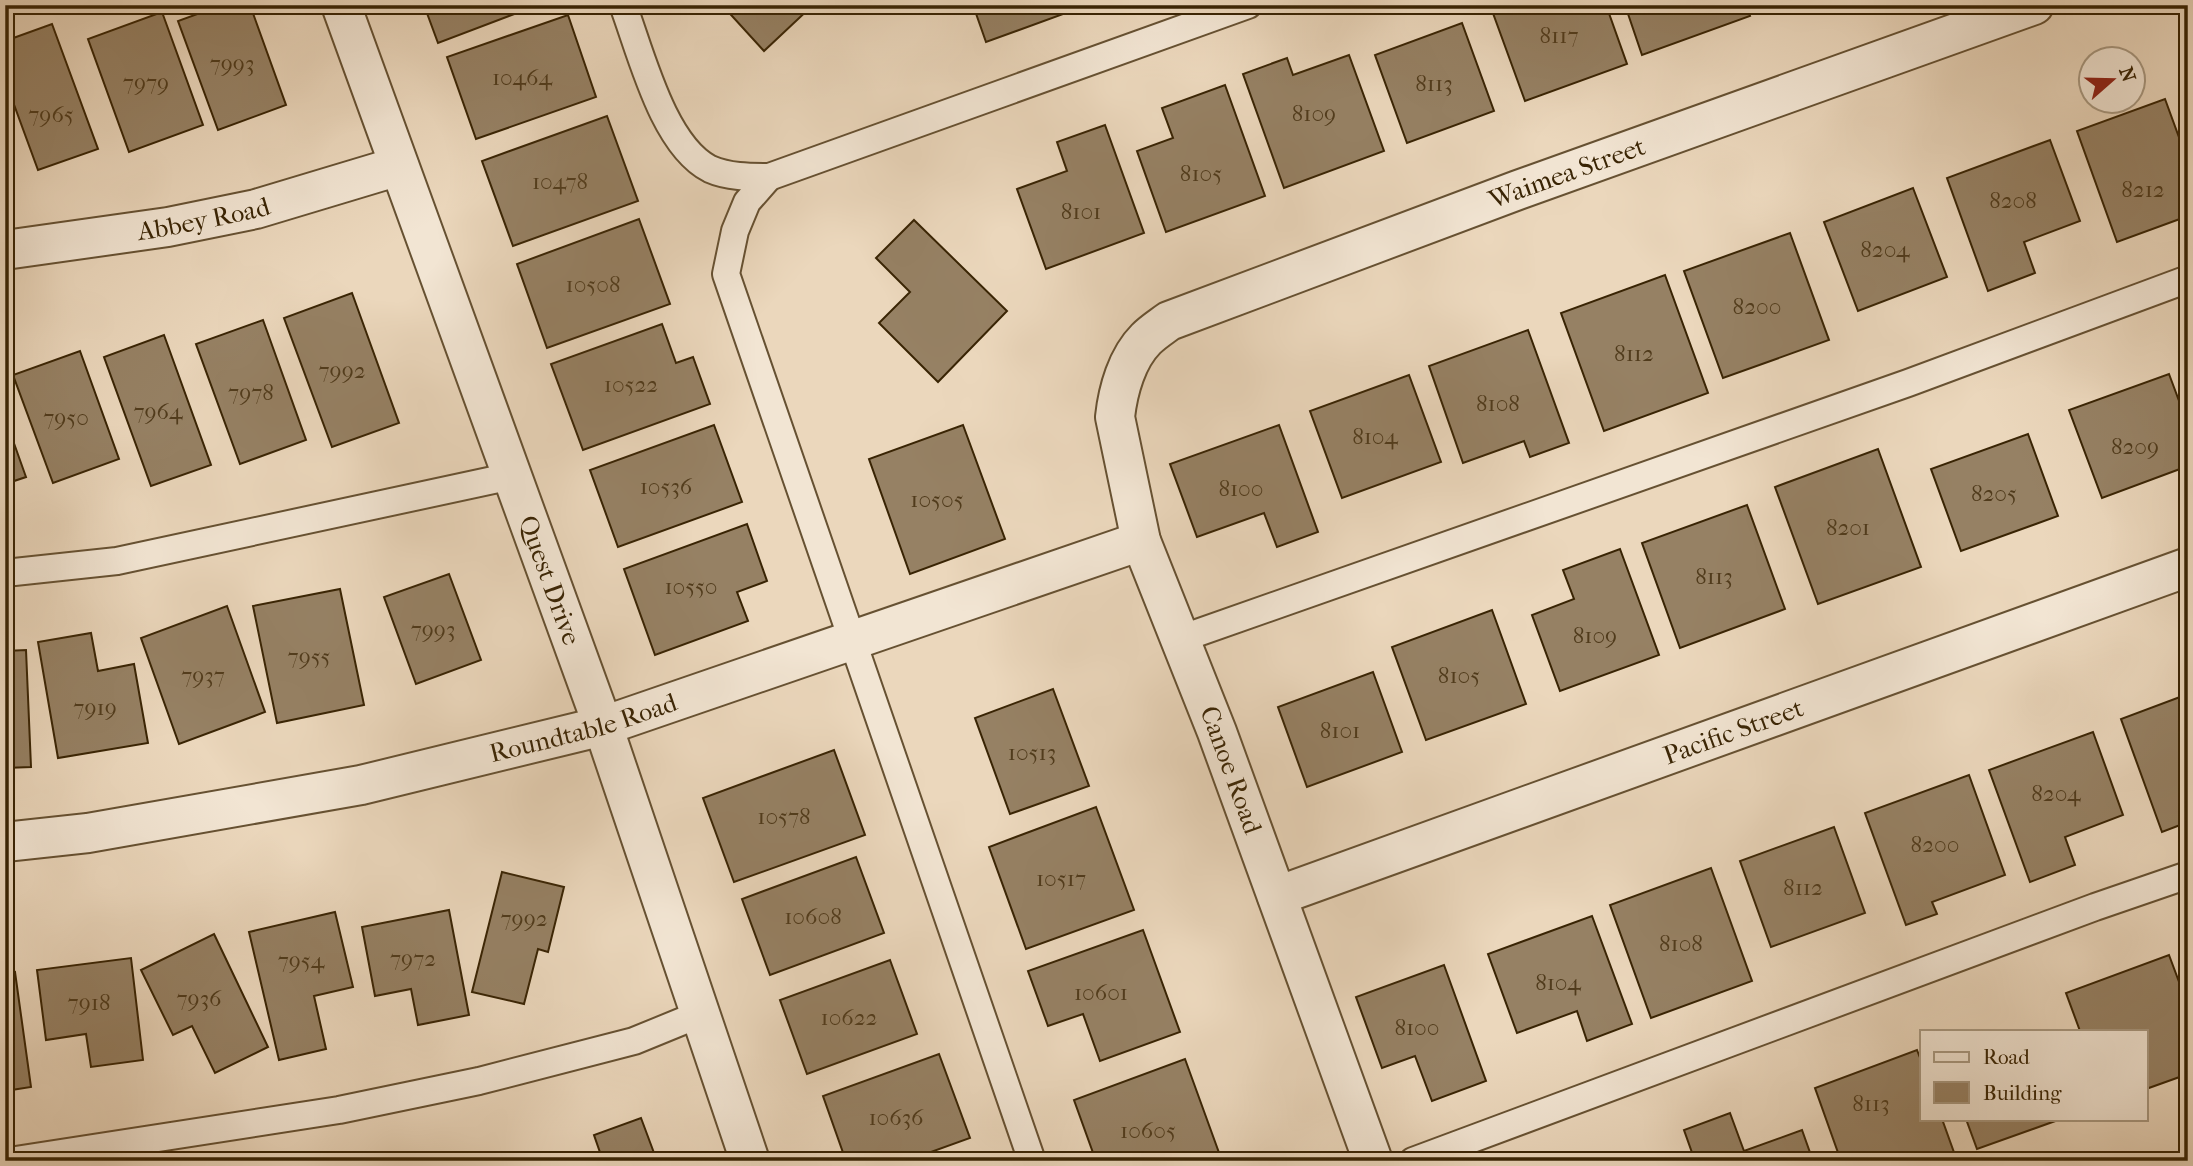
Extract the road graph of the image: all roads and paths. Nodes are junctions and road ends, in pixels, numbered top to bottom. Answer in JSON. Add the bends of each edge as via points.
{"nodes":[{"id":1,"x":341,"y":5,"type":"edge"},
{"id":2,"x":624,"y":5,"type":"edge"},
{"id":3,"x":1248,"y":5,"type":"edge"},
{"id":4,"x":2034,"y":5,"type":"edge"},
{"id":5,"x":399,"y":166,"type":"junction"},
{"id":6,"x":769,"y":177,"type":"junction"},
{"id":7,"x":5,"y":250,"type":"edge"},
{"id":8,"x":2188,"y":279,"type":"edge"},
{"id":9,"x":1125,"y":376,"type":"joint"},
{"id":10,"x":512,"y":476,"type":"junction"},
{"id":11,"x":1141,"y":541,"type":"junction"},
{"id":12,"x":2188,"y":567,"type":"edge"},
{"id":13,"x":5,"y":573,"type":"edge"},
{"id":14,"x":1180,"y":639,"type":"junction"},
{"id":15,"x":851,"y":640,"type":"junction"},
{"id":16,"x":603,"y":726,"type":"junction"},
{"id":17,"x":5,"y":842,"type":"edge"},
{"id":18,"x":2188,"y":875,"type":"edge"},
{"id":19,"x":1277,"y":896,"type":"junction"},
{"id":20,"x":700,"y":1014,"type":"junction"},
{"id":21,"x":9,"y":1161,"type":"edge"},
{"id":22,"x":750,"y":1161,"type":"edge"},
{"id":23,"x":1032,"y":1161,"type":"edge"},
{"id":24,"x":1373,"y":1161,"type":"edge"},
{"id":25,"x":1413,"y":1161,"type":"edge"}],
"edges":[{"from":1,"to":5,"type":"street","name":"Quest Drive"},
{"from":2,"to":6,"type":"lane","via":[[668,124],[684,148],[710,169],[739,177]]},
{"from":3,"to":6,"type":"lane"},
{"from":4,"to":9,"type":"street","name":"Waimea Street","via":[[1169,321],[1145,339]]},
{"from":5,"to":7,"type":"street","name":"Abbey Road","via":[[256,209],[168,227]]},
{"from":5,"to":10,"type":"street","name":"Quest Drive"},
{"from":6,"to":15,"type":"lane","via":[[747,202],[735,230],[726,274]]},
{"from":8,"to":14,"type":"lane"},
{"from":9,"to":11,"type":"street","name":"Canoe Road","via":[[1115,417]]},
{"from":10,"to":13,"type":"lane","via":[[117,561]]},
{"from":10,"to":16,"type":"street","name":"Quest Drive"},
{"from":11,"to":14,"type":"street","name":"Canoe Road"},
{"from":11,"to":15,"type":"street","name":"Roundtable Road"},
{"from":12,"to":19,"type":"street","name":"Pacific Street"},
{"from":14,"to":19,"type":"street","name":"Canoe Road"},
{"from":15,"to":16,"type":"street","name":"Roundtable Road"},
{"from":15,"to":23,"type":"lane"},
{"from":16,"to":17,"type":"street","name":"Roundtable Road","via":[[361,785],[88,833]]},
{"from":16,"to":20,"type":"street","name":"Quest Drive"},
{"from":18,"to":25,"type":"lane"},
{"from":19,"to":24,"type":"street","name":"Canoe Road"},
{"from":20,"to":21,"type":"lane","via":[[634,1041],[479,1081],[339,1110]]},
{"from":20,"to":22,"type":"street","name":"Quest Drive"}]}
